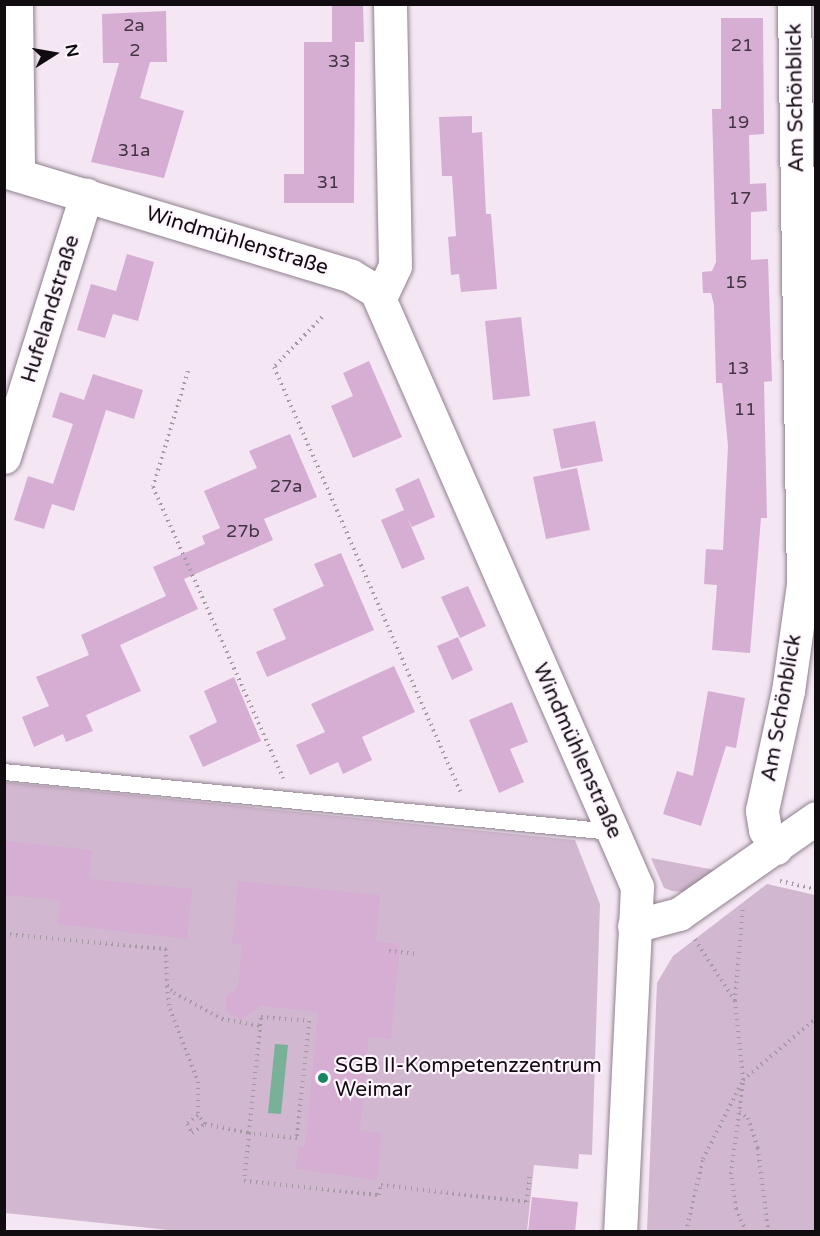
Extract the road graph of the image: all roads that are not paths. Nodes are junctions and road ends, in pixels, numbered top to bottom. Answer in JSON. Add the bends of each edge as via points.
{"nodes":[{"id":1,"x":16,"y":4,"type":"edge"},
{"id":2,"x":390,"y":4,"type":"edge"},
{"id":3,"x":794,"y":4,"type":"edge"},
{"id":4,"x":11,"y":173,"type":"edge"},
{"id":5,"x":86,"y":195,"type":"junction"},
{"id":6,"x":380,"y":298,"type":"junction"},
{"id":7,"x":4,"y":457,"type":"edge"},
{"id":8,"x":4,"y":772,"type":"edge"},
{"id":9,"x":816,"y":818,"type":"edge"},
{"id":10,"x":612,"y":832,"type":"junction"},
{"id":11,"x":776,"y":848,"type":"junction"},
{"id":12,"x":634,"y":926,"type":"junction"},
{"id":13,"x":620,"y":1232,"type":"edge"}],
"edges":[{"from":1,"to":4,"type":"street"},
{"from":2,"to":6,"type":"street","via":[[395,266]]},
{"from":3,"to":11,"type":"street","name":"Am Schönblick","via":[[803,584],[783,724],[762,810],[765,830]]},
{"from":4,"to":5,"type":"street","name":"Windmühlenstraße"},
{"from":5,"to":6,"type":"street","name":"Windmühlenstraße","via":[[351,276]]},
{"from":5,"to":7,"type":"street","name":"Hufelandstraße"},
{"from":6,"to":10,"type":"street","name":"Windmühlenstraße"},
{"from":8,"to":10,"type":"lane"},
{"from":9,"to":11,"type":"street"},
{"from":10,"to":12,"type":"street","name":"Windmühlenstraße","via":[[636,887]]},
{"from":11,"to":12,"type":"street","via":[[679,914]]},
{"from":12,"to":13,"type":"street","name":"Windmühlenstraße"}]}
